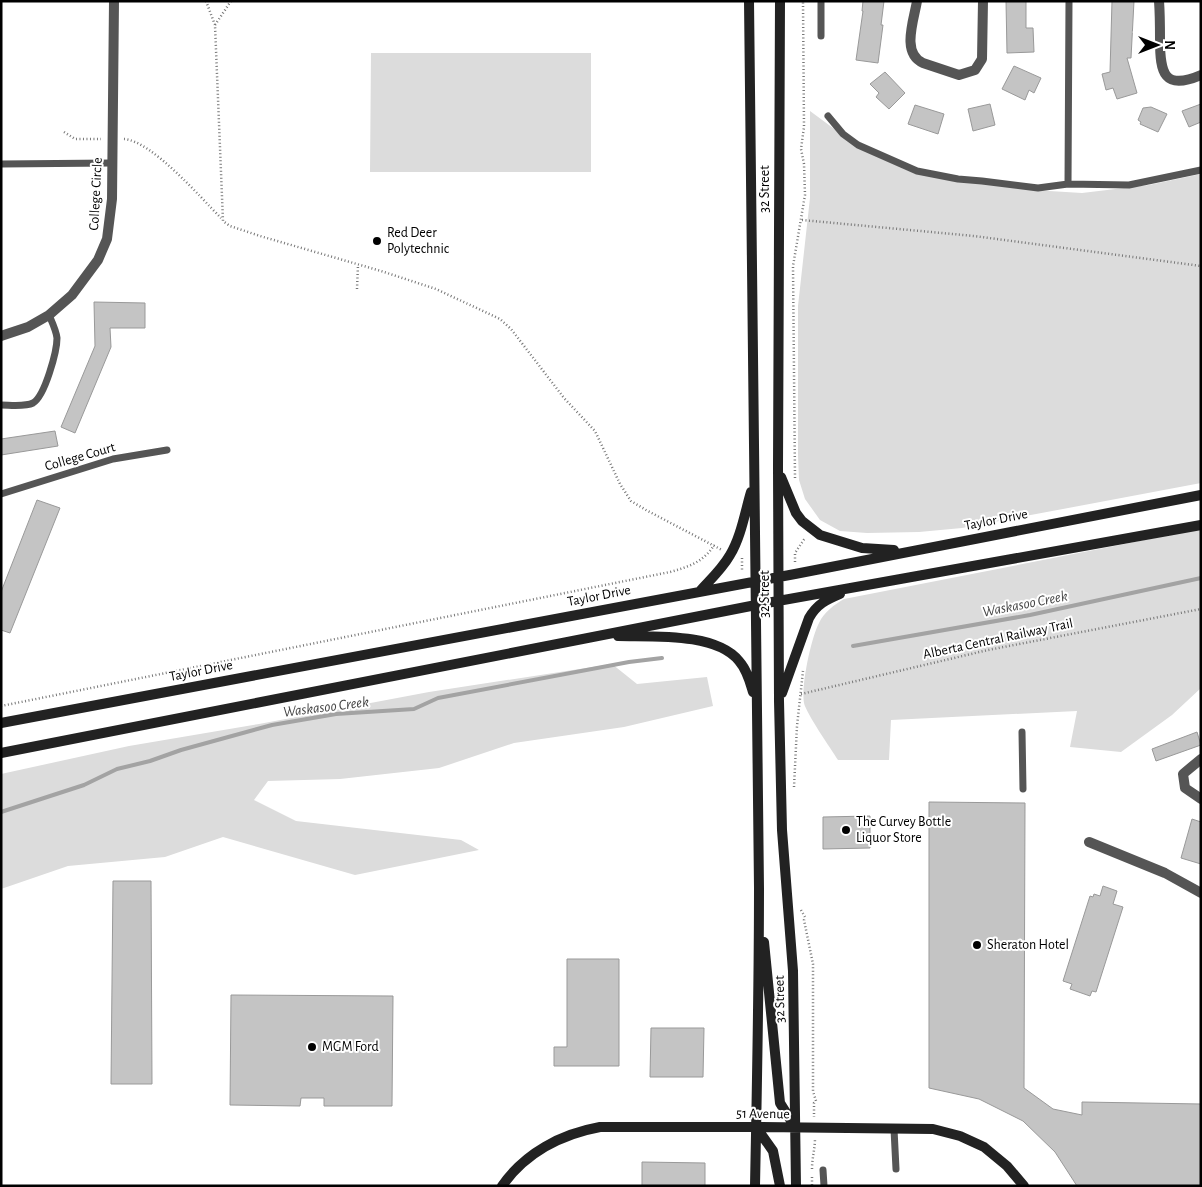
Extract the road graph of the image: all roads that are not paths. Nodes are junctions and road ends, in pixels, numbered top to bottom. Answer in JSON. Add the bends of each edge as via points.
{"nodes":[{"id":1,"x":114,"y":1,"type":"edge"},
{"id":2,"x":749,"y":1,"type":"edge"},
{"id":3,"x":780,"y":1,"type":"edge"},
{"id":4,"x":821,"y":1,"type":"edge"},
{"id":5,"x":917,"y":1,"type":"edge"},
{"id":6,"x":983,"y":1,"type":"edge"},
{"id":7,"x":1069,"y":1,"type":"edge"},
{"id":8,"x":1160,"y":1,"type":"edge"},
{"id":9,"x":821,"y":36,"type":"dead end"},
{"id":10,"x":1201,"y":75,"type":"edge"},
{"id":11,"x":828,"y":116,"type":"dead end"},
{"id":12,"x":112,"y":163,"type":"junction"},
{"id":13,"x":1,"y":164,"type":"edge"},
{"id":14,"x":1201,"y":170,"type":"edge"},
{"id":15,"x":1068,"y":184,"type":"junction"},
{"id":16,"x":49,"y":316,"type":"junction"},
{"id":17,"x":1,"y":336,"type":"edge"},
{"id":18,"x":1,"y":405,"type":"edge"},
{"id":19,"x":167,"y":450,"type":"dead end"},
{"id":20,"x":778,"y":467,"type":"junction"},
{"id":21,"x":755,"y":481,"type":"junction"},
{"id":22,"x":1,"y":494,"type":"edge"},
{"id":23,"x":1201,"y":495,"type":"edge"},
{"id":24,"x":1201,"y":525,"type":"edge"},
{"id":25,"x":910,"y":550,"type":"junction"},
{"id":26,"x":778,"y":577,"type":"junction"},
{"id":27,"x":755,"y":581,"type":"junction"},
{"id":28,"x":859,"y":586,"type":"junction"},
{"id":29,"x":700,"y":591,"type":"junction"},
{"id":30,"x":778,"y":601,"type":"junction"},
{"id":31,"x":756,"y":605,"type":"junction"},
{"id":32,"x":597,"y":635,"type":"junction"},
{"id":33,"x":779,"y":701,"type":"junction"},
{"id":34,"x":756,"y":702,"type":"junction"},
{"id":35,"x":1,"y":723,"type":"edge"},
{"id":36,"x":1022,"y":732,"type":"dead end"},
{"id":37,"x":1,"y":753,"type":"edge"},
{"id":38,"x":1201,"y":759,"type":"edge"},
{"id":39,"x":1022,"y":789,"type":"dead end"},
{"id":40,"x":1201,"y":799,"type":"edge"},
{"id":41,"x":1089,"y":842,"type":"dead end"},
{"id":42,"x":759,"y":890,"type":"junction"},
{"id":43,"x":1201,"y":893,"type":"edge"},
{"id":44,"x":756,"y":1127,"type":"junction"},
{"id":45,"x":796,"y":1128,"type":"junction"},
{"id":46,"x":894,"y":1128,"type":"junction"},
{"id":47,"x":896,"y":1169,"type":"dead end"},
{"id":48,"x":823,"y":1170,"type":"dead end"},
{"id":49,"x":502,"y":1186,"type":"edge"},
{"id":50,"x":755,"y":1186,"type":"edge"},
{"id":51,"x":780,"y":1186,"type":"edge"},
{"id":52,"x":796,"y":1186,"type":"edge"},
{"id":53,"x":824,"y":1186,"type":"edge"},
{"id":54,"x":1024,"y":1186,"type":"edge"}],
"edges":[{"from":1,"to":12,"type":"street","name":"College Circle"},
{"from":2,"to":21,"type":"main road","name":"32 Street"},
{"from":3,"to":20,"type":"main road","name":"32 Street"},
{"from":4,"to":9,"type":"lane"},
{"from":5,"to":6,"type":"street","via":[[912,55],[923,64],[959,75],[975,70],[982,59]]},
{"from":7,"to":15,"type":"lane"},
{"from":8,"to":10,"type":"street","via":[[1160,60],[1164,72],[1179,81]]},
{"from":11,"to":15,"type":"lane","via":[[843,134],[858,145],[917,171],[958,180],[1038,188]]},
{"from":12,"to":13,"type":"lane"},
{"from":12,"to":16,"type":"street","name":"College Circle","via":[[107,239],[98,260],[72,295]]},
{"from":14,"to":15,"type":"lane","via":[[1129,185]]},
{"from":16,"to":17,"type":"street","name":"College Circle"},
{"from":16,"to":18,"type":"lane","via":[[57,339],[45,387],[31,404]]},
{"from":19,"to":22,"type":"lane","name":"College Court","via":[[113,459]]},
{"from":20,"to":25,"type":"main road","via":[[796,513],[820,535],[862,548]]},
{"from":20,"to":26,"type":"main road","name":"32 Street"},
{"from":21,"to":27,"type":"main road","name":"32 Street"},
{"from":21,"to":29,"type":"main road","via":[[735,546],[720,570]]},
{"from":23,"to":25,"type":"main road","name":"Taylor Drive"},
{"from":24,"to":28,"type":"main road"},
{"from":25,"to":26,"type":"main road","name":"Taylor Drive"},
{"from":26,"to":27,"type":"main road","name":"Taylor Drive"},
{"from":26,"to":30,"type":"main road","name":"32 Street"},
{"from":27,"to":29,"type":"main road","name":"Taylor Drive"},
{"from":27,"to":31,"type":"main road","name":"32 Street"},
{"from":28,"to":30,"type":"main road"},
{"from":28,"to":33,"type":"main road","via":[[822,602],[815,609]]},
{"from":29,"to":35,"type":"main road","name":"Taylor Drive"},
{"from":30,"to":31,"type":"main road"},
{"from":30,"to":33,"type":"main road","name":"32 Street"},
{"from":31,"to":32,"type":"main road"},
{"from":31,"to":34,"type":"main road","name":"32 Street"},
{"from":32,"to":34,"type":"main road","via":[[685,638],[724,647],[739,660],[747,673]]},
{"from":32,"to":37,"type":"main road"},
{"from":33,"to":45,"type":"main road","name":"32 Street","via":[[782,830],[793,971]]},
{"from":34,"to":42,"type":"main road","name":"32 Street"},
{"from":36,"to":39,"type":"lane"},
{"from":38,"to":40,"type":"street","via":[[1183,774],[1185,788]]},
{"from":41,"to":43,"type":"street","via":[[1165,873]]},
{"from":42,"to":44,"type":"main road","name":"32 Street"},
{"from":42,"to":45,"type":"main road","via":[[780,1103]]},
{"from":44,"to":45,"type":"main road","name":"51 Avenue"},
{"from":44,"to":49,"type":"main road","name":"51 Avenue","via":[[600,1127],[580,1131],[556,1140],[526,1160]]},
{"from":44,"to":50,"type":"main road","name":"32 Street"},
{"from":44,"to":51,"type":"main road","via":[[773,1151]]},
{"from":45,"to":46,"type":"main road","name":"51 Avenue"},
{"from":45,"to":52,"type":"main road","name":"32 Street"},
{"from":46,"to":47,"type":"lane"},
{"from":46,"to":54,"type":"main road","name":"51 Avenue","via":[[933,1129],[973,1141],[997,1157]]},
{"from":48,"to":53,"type":"lane"}]}
